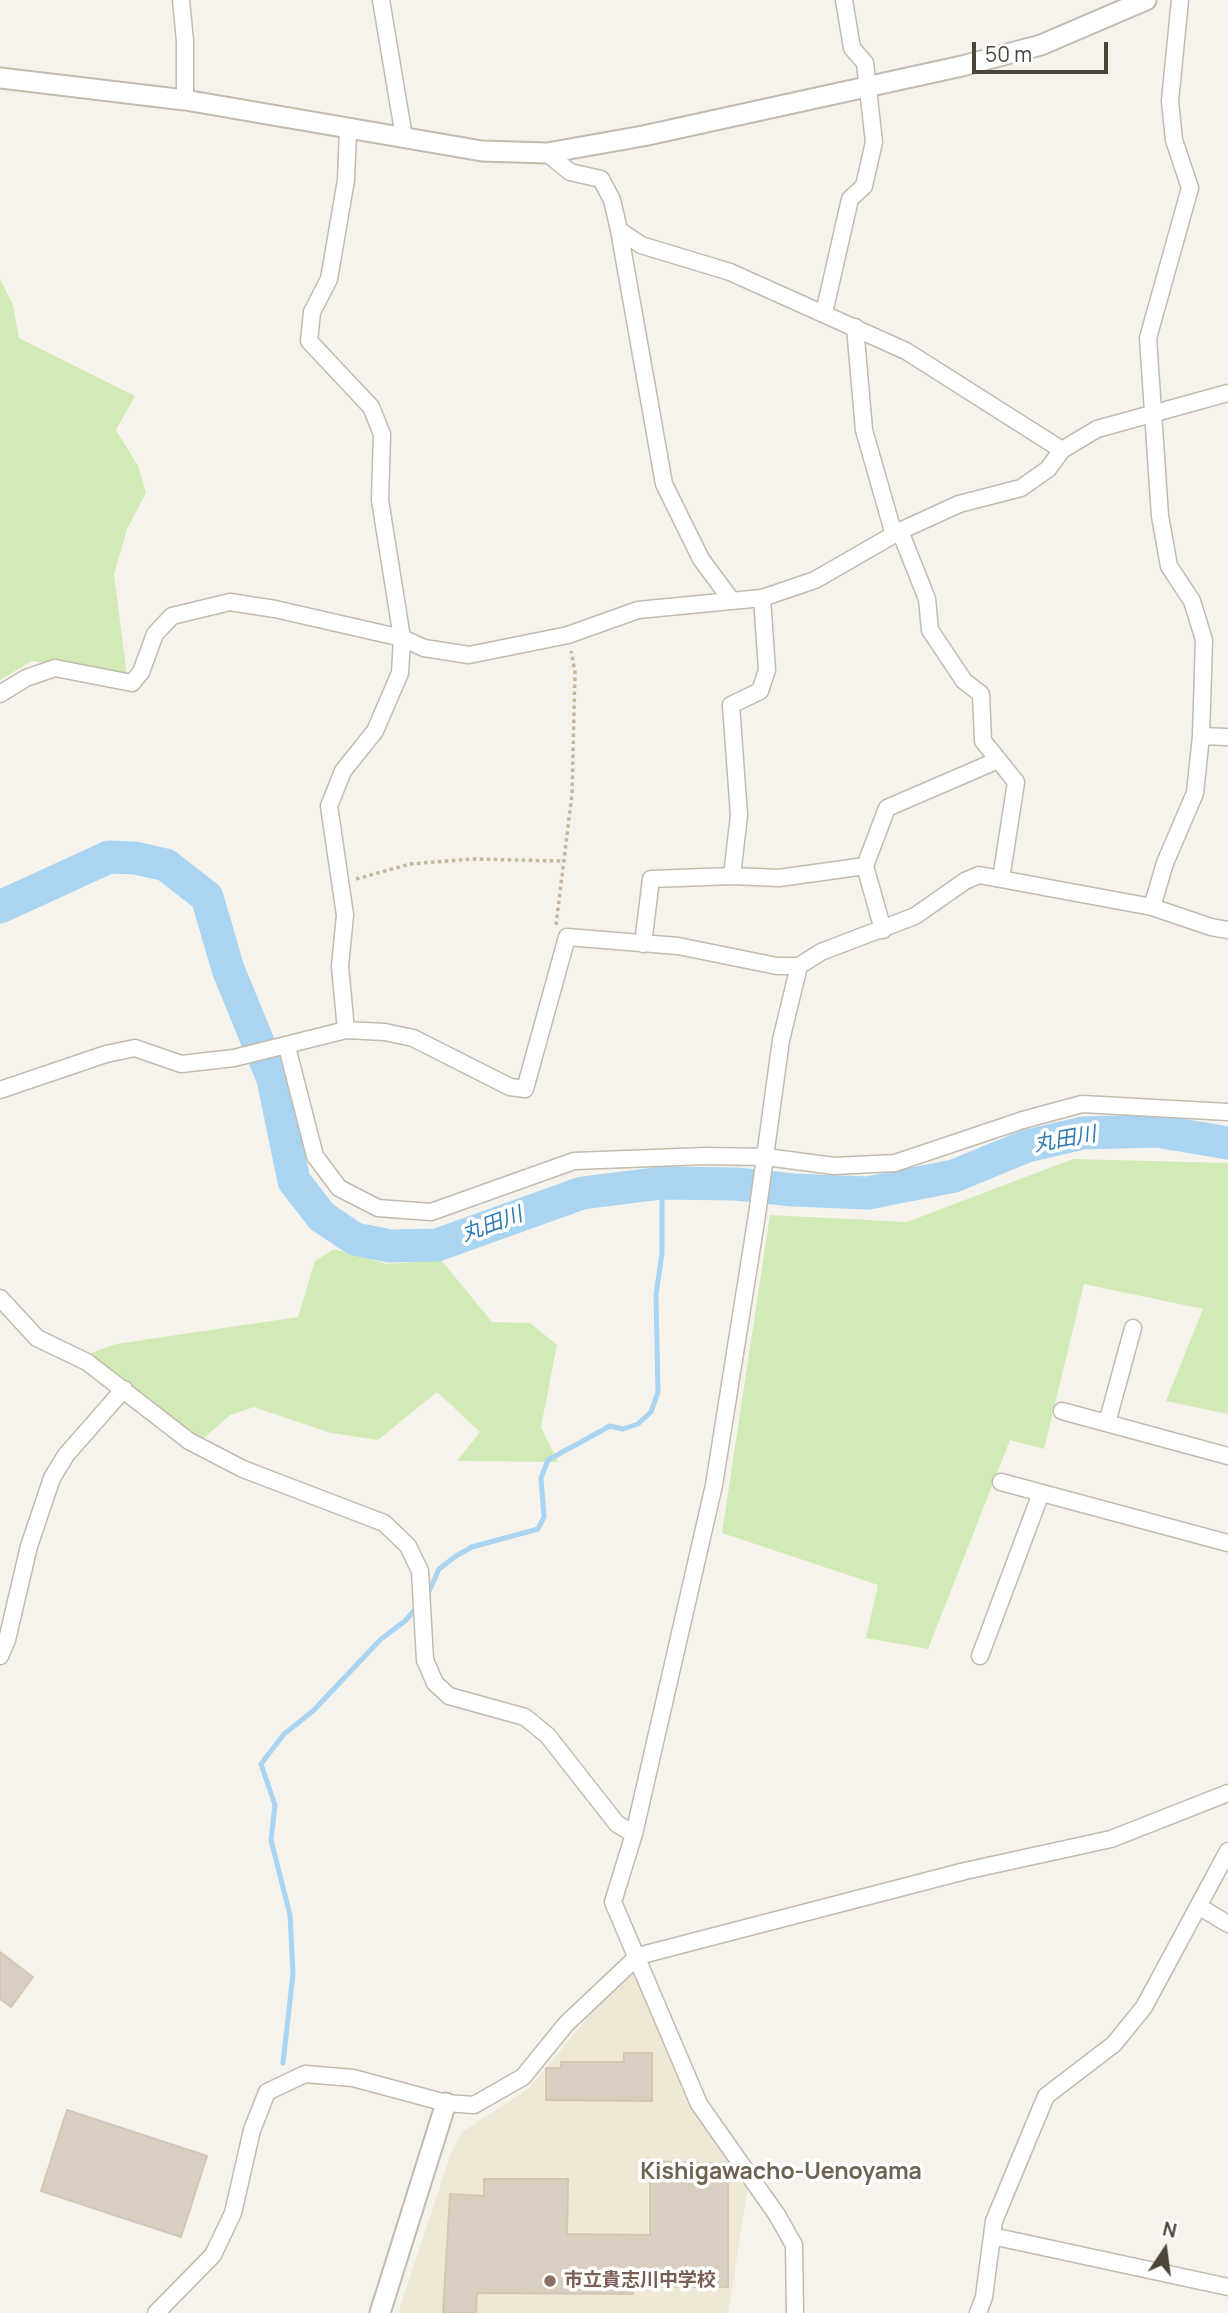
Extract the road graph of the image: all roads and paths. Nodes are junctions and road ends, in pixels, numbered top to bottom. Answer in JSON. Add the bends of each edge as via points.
{"nodes":[{"id":1,"x":181,"y":0,"type":"edge"},
{"id":2,"x":382,"y":0,"type":"edge"},
{"id":3,"x":844,"y":0,"type":"edge"},
{"id":4,"x":1146,"y":0,"type":"edge"},
{"id":5,"x":1180,"y":0,"type":"edge"},
{"id":6,"x":0,"y":78,"type":"edge"},
{"id":7,"x":869,"y":86,"type":"junction"},
{"id":8,"x":185,"y":100,"type":"junction"},
{"id":9,"x":348,"y":131,"type":"junction"},
{"id":10,"x":404,"y":137,"type":"junction"},
{"id":11,"x":547,"y":153,"type":"junction"},
{"id":12,"x":618,"y":230,"type":"junction"},
{"id":13,"x":824,"y":313,"type":"junction"},
{"id":14,"x":855,"y":327,"type":"junction"},
{"id":15,"x":1228,"y":393,"type":"edge"},
{"id":16,"x":1153,"y":414,"type":"junction"},
{"id":17,"x":1062,"y":450,"type":"junction"},
{"id":18,"x":897,"y":533,"type":"junction"},
{"id":19,"x":762,"y":598,"type":"junction"},
{"id":20,"x":732,"y":601,"type":"junction"},
{"id":21,"x":568,"y":635,"type":"junction"},
{"id":22,"x":402,"y":638,"type":"junction"},
{"id":23,"x":0,"y":694,"type":"edge"},
{"id":24,"x":1201,"y":736,"type":"junction"},
{"id":25,"x":1228,"y":737,"type":"edge"},
{"id":26,"x":996,"y":761,"type":"junction"},
{"id":27,"x":563,"y":861,"type":"junction"},
{"id":28,"x":866,"y":866,"type":"junction"},
{"id":29,"x":732,"y":876,"type":"junction"},
{"id":30,"x":1001,"y":878,"type":"junction"},
{"id":31,"x":340,"y":883,"type":"junction"},
{"id":32,"x":1152,"y":906,"type":"junction"},
{"id":33,"x":883,"y":930,"type":"junction"},
{"id":34,"x":1228,"y":930,"type":"edge"},
{"id":35,"x":567,"y":937,"type":"junction"},
{"id":36,"x":643,"y":944,"type":"junction"},
{"id":37,"x":799,"y":966,"type":"junction"},
{"id":38,"x":346,"y":1030,"type":"junction"},
{"id":39,"x":287,"y":1047,"type":"junction"},
{"id":40,"x":0,"y":1090,"type":"edge"},
{"id":41,"x":1228,"y":1112,"type":"edge"},
{"id":42,"x":766,"y":1157,"type":"junction"},
{"id":43,"x":0,"y":1298,"type":"edge"},
{"id":44,"x":1133,"y":1328,"type":"dead end"},
{"id":45,"x":124,"y":1389,"type":"junction"},
{"id":46,"x":1062,"y":1411,"type":"dead end"},
{"id":47,"x":1107,"y":1423,"type":"junction"},
{"id":48,"x":1228,"y":1456,"type":"edge"},
{"id":49,"x":1001,"y":1482,"type":"dead end"},
{"id":50,"x":1041,"y":1493,"type":"junction"},
{"id":51,"x":1228,"y":1543,"type":"edge"},
{"id":52,"x":0,"y":1656,"type":"edge"},
{"id":53,"x":980,"y":1656,"type":"dead end"},
{"id":54,"x":1228,"y":1793,"type":"edge"},
{"id":55,"x":634,"y":1834,"type":"junction"},
{"id":56,"x":1228,"y":1852,"type":"edge"},
{"id":57,"x":1200,"y":1907,"type":"junction"},
{"id":58,"x":1228,"y":1924,"type":"edge"},
{"id":59,"x":638,"y":1956,"type":"junction"},
{"id":60,"x":446,"y":2102,"type":"junction"},
{"id":61,"x":992,"y":2236,"type":"junction"},
{"id":62,"x":1228,"y":2287,"type":"edge"},
{"id":63,"x":156,"y":2313,"type":"edge"},
{"id":64,"x":380,"y":2313,"type":"edge"},
{"id":65,"x":795,"y":2313,"type":"edge"},
{"id":66,"x":978,"y":2313,"type":"edge"}],
"edges":[{"from":1,"to":8,"type":"street"},
{"from":2,"to":10,"type":"street"},
{"from":3,"to":7,"type":"street","via":[[852,48],[865,63]]},
{"from":4,"to":7,"type":"street","via":[[1041,45]]},
{"from":5,"to":16,"type":"street","via":[[1170,101],[1174,140],[1190,188],[1148,338]]},
{"from":6,"to":8,"type":"street"},
{"from":7,"to":11,"type":"street"},
{"from":7,"to":13,"type":"street","via":[[874,142],[864,186],[850,199]]},
{"from":8,"to":9,"type":"street"},
{"from":9,"to":10,"type":"street"},
{"from":9,"to":22,"type":"street","via":[[346,180],[329,279],[312,312],[309,341],[371,407],[382,434],[380,500]]},
{"from":10,"to":11,"type":"street","via":[[482,151]]},
{"from":11,"to":12,"type":"street","via":[[570,172],[601,179],[612,200]]},
{"from":12,"to":13,"type":"street","via":[[641,246],[730,271]]},
{"from":12,"to":20,"type":"street","via":[[664,484],[701,559]]},
{"from":13,"to":14,"type":"street"},
{"from":14,"to":17,"type":"street","via":[[906,351]]},
{"from":14,"to":18,"type":"street","via":[[864,430]]},
{"from":15,"to":16,"type":"street"},
{"from":16,"to":17,"type":"street","via":[[1097,429]]},
{"from":16,"to":24,"type":"street","via":[[1160,516],[1169,566],[1192,601],[1204,640]]},
{"from":17,"to":18,"type":"street","via":[[1048,468],[1021,488],[959,504]]},
{"from":18,"to":19,"type":"street","via":[[815,580]]},
{"from":18,"to":26,"type":"street","via":[[927,599],[930,630],[964,681],[981,694],[983,741]]},
{"from":19,"to":20,"type":"street"},
{"from":19,"to":29,"type":"street","via":[[767,670],[760,691],[732,705],[739,815]]},
{"from":20,"to":21,"type":"street","via":[[638,610]]},
{"from":21,"to":22,"type":"street","via":[[469,655],[424,648]]},
{"from":21,"to":27,"type":"path","via":[[575,672],[573,766]]},
{"from":22,"to":23,"type":"street","via":[[230,602],[172,616],[155,634],[141,672],[132,682],[55,668]]},
{"from":22,"to":31,"type":"street","via":[[400,673],[375,731],[343,771],[330,806]]},
{"from":24,"to":25,"type":"street"},
{"from":24,"to":32,"type":"street","via":[[1195,793]]},
{"from":26,"to":28,"type":"street","via":[[887,808]]},
{"from":26,"to":30,"type":"street","via":[[1016,782]]},
{"from":27,"to":31,"type":"path","via":[[471,859],[410,864]]},
{"from":27,"to":35,"type":"path","via":[[555,930]]},
{"from":28,"to":29,"type":"street","via":[[779,878]]},
{"from":28,"to":33,"type":"street"},
{"from":29,"to":36,"type":"street","via":[[651,878]]},
{"from":30,"to":32,"type":"street"},
{"from":30,"to":33,"type":"street","via":[[979,875],[965,881],[915,916]]},
{"from":31,"to":38,"type":"street","via":[[345,915],[340,966]]},
{"from":32,"to":34,"type":"street"},
{"from":33,"to":37,"type":"street","via":[[821,952]]},
{"from":35,"to":36,"type":"street"},
{"from":35,"to":38,"type":"street","via":[[525,1088],[510,1087],[413,1038]]},
{"from":36,"to":37,"type":"street"},
{"from":37,"to":42,"type":"street","via":[[781,1040]]},
{"from":38,"to":39,"type":"street"},
{"from":39,"to":40,"type":"street","via":[[181,1064],[135,1048]]},
{"from":39,"to":42,"type":"street","via":[[314,1156],[339,1188],[378,1208],[431,1212],[574,1161],[645,1156]]},
{"from":41,"to":42,"type":"street","via":[[1082,1104],[895,1163],[834,1166]]},
{"from":42,"to":55,"type":"street","via":[[714,1485]]},
{"from":43,"to":45,"type":"street","via":[[37,1338],[87,1362]]},
{"from":44,"to":47,"type":"street"},
{"from":45,"to":52,"type":"street","via":[[65,1454],[52,1478]]},
{"from":45,"to":55,"type":"street","via":[[190,1441],[243,1469],[384,1523],[408,1546],[420,1571],[425,1660],[435,1683],[449,1696],[525,1717],[548,1736],[617,1824]]},
{"from":46,"to":47,"type":"street"},
{"from":47,"to":48,"type":"street"},
{"from":49,"to":50,"type":"street"},
{"from":50,"to":51,"type":"street"},
{"from":50,"to":53,"type":"street"},
{"from":54,"to":59,"type":"street","via":[[1111,1839],[965,1871]]},
{"from":55,"to":59,"type":"street","via":[[613,1902]]},
{"from":56,"to":57,"type":"street"},
{"from":57,"to":58,"type":"street"},
{"from":57,"to":61,"type":"street","via":[[1144,2007],[1114,2044],[1046,2096],[998,2209]]},
{"from":59,"to":60,"type":"street","via":[[566,2024],[523,2077],[474,2105]]},
{"from":59,"to":65,"type":"street","via":[[699,2104],[793,2245]]},
{"from":60,"to":63,"type":"street","via":[[354,2078],[305,2074],[267,2092],[252,2130],[233,2213],[213,2255]]},
{"from":60,"to":64,"type":"street"},
{"from":61,"to":62,"type":"street"},
{"from":61,"to":66,"type":"street"}]}
